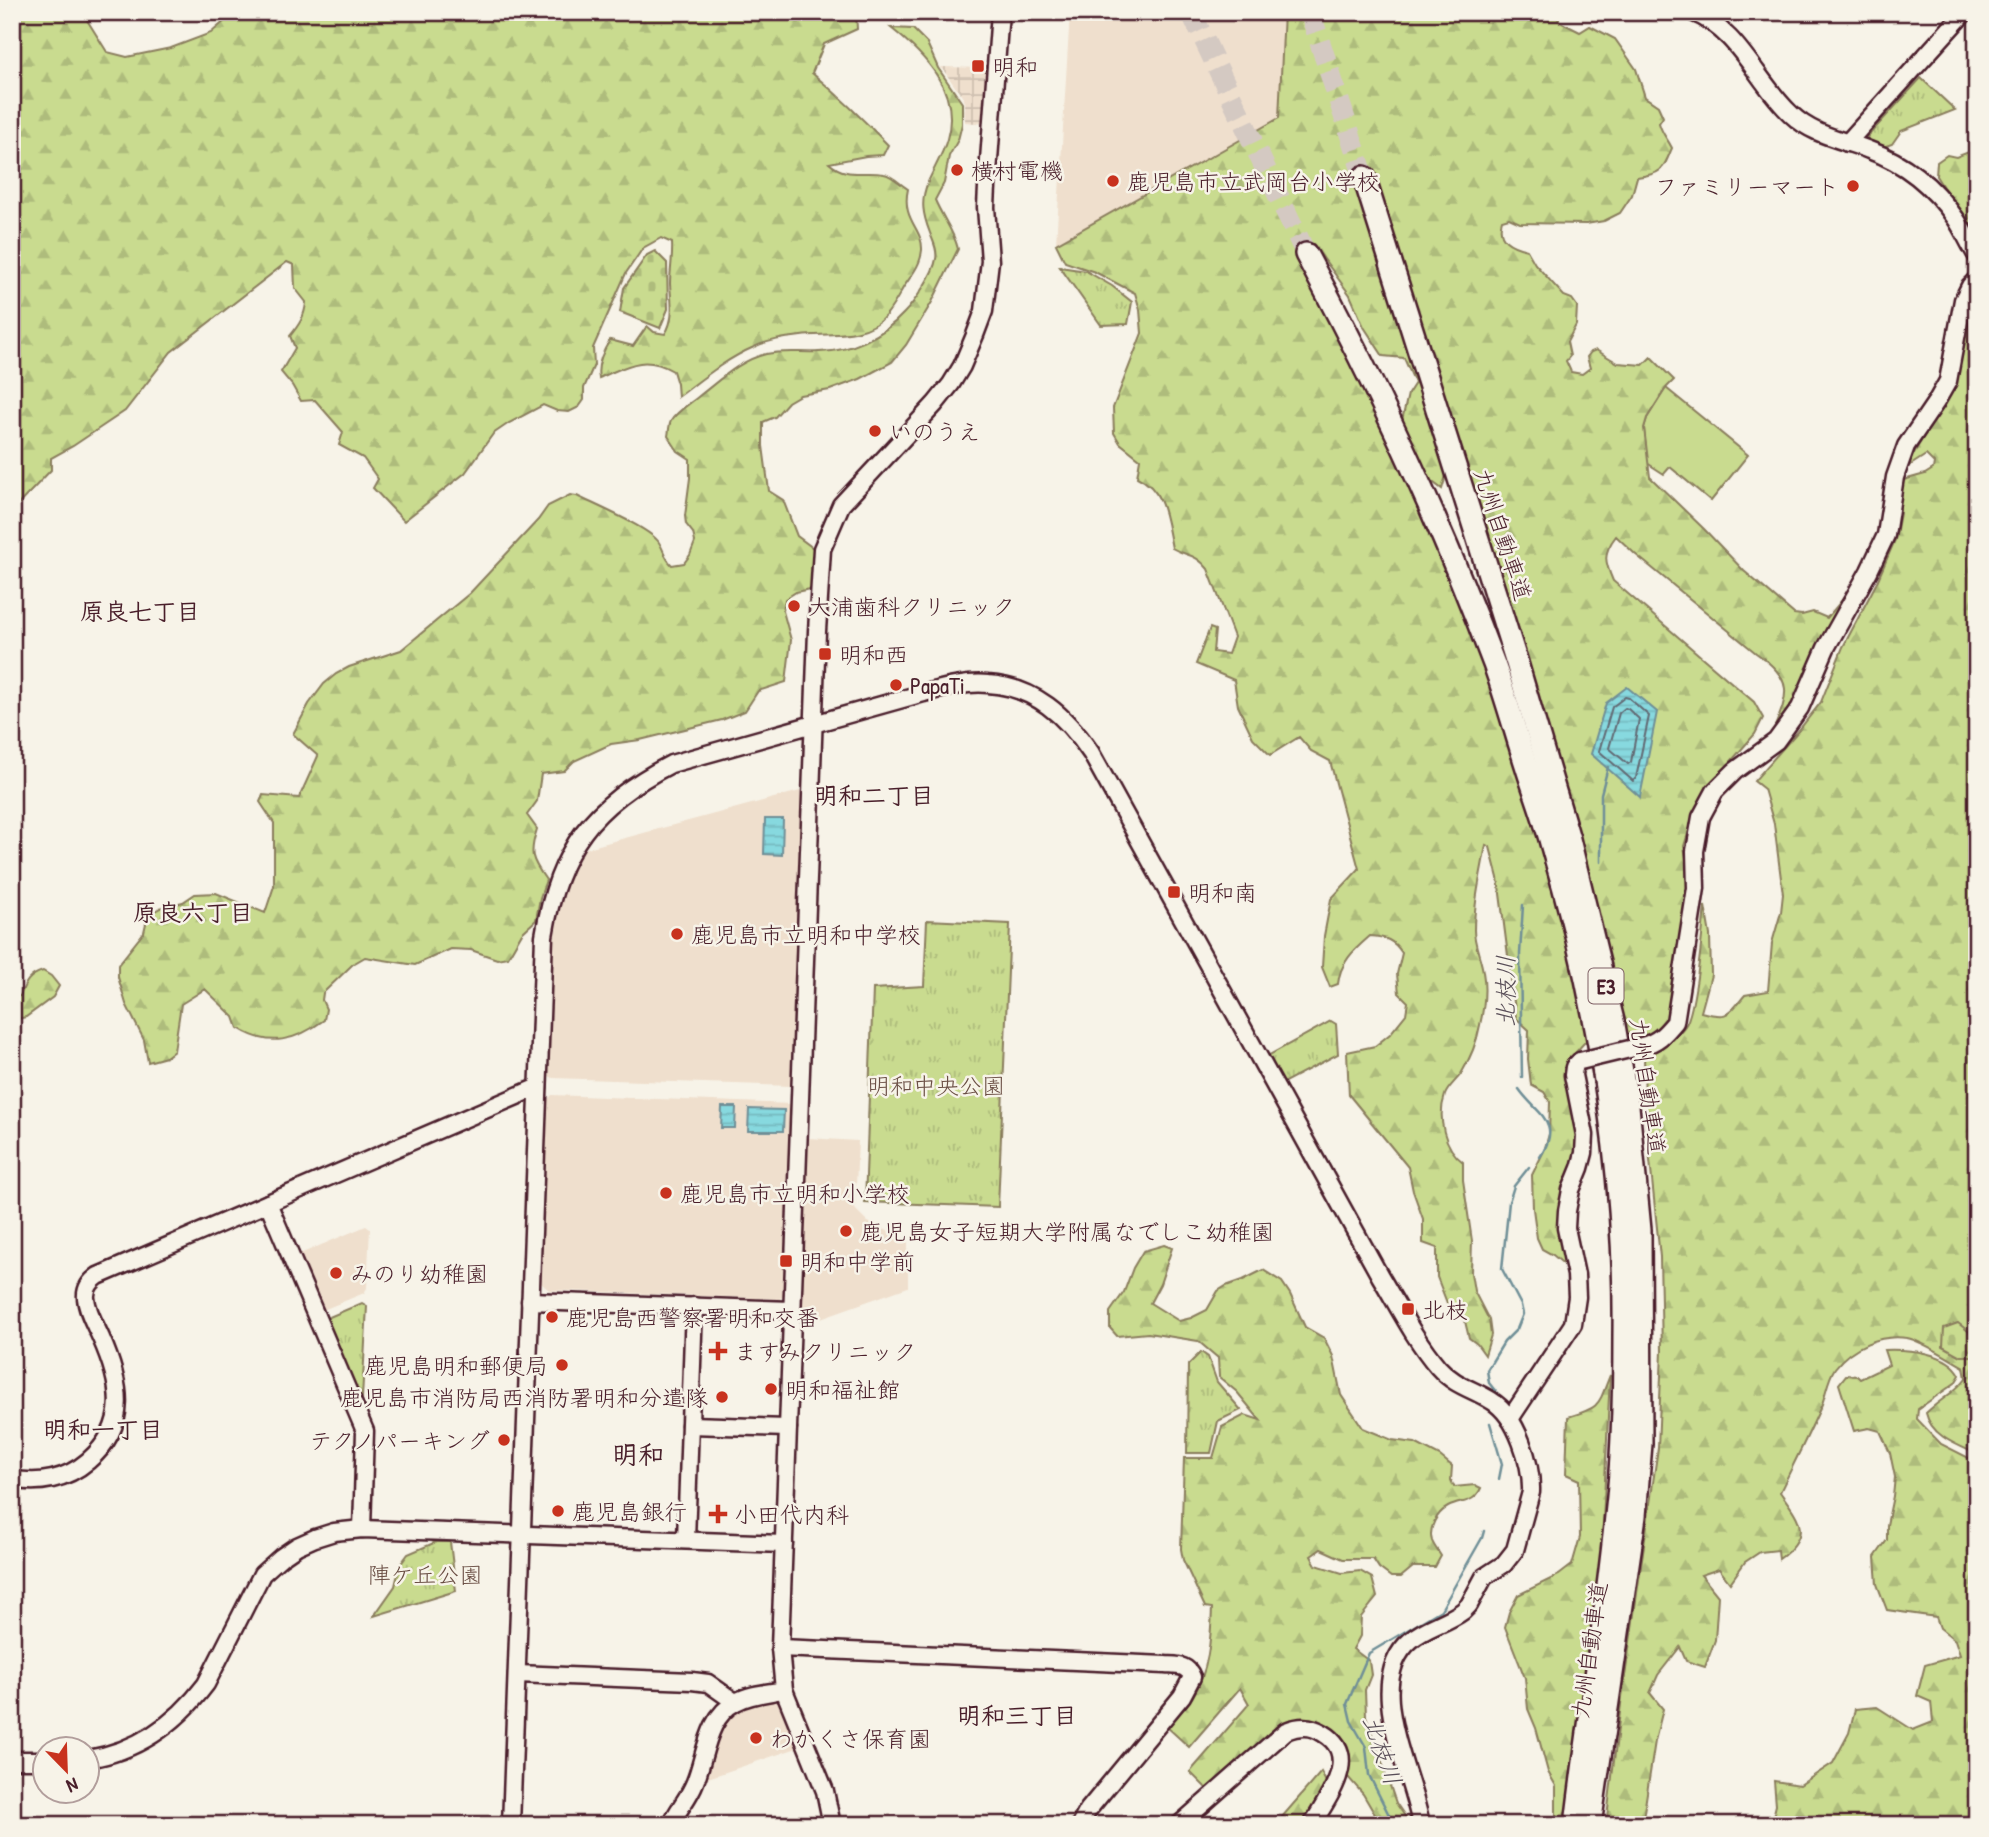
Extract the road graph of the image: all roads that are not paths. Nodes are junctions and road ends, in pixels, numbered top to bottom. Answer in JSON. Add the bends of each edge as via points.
{"nodes":[{"id":1,"x":1000,"y":12,"type":"edge"},
{"id":2,"x":1692,"y":12,"type":"edge"},
{"id":3,"x":1965,"y":12,"type":"edge"},
{"id":4,"x":1847,"y":143,"type":"junction"},
{"id":5,"x":1364,"y":177,"type":"tunnel mouth"},
{"id":6,"x":1306,"y":254,"type":"tunnel mouth"},
{"id":7,"x":1977,"y":256,"type":"edge"},
{"id":8,"x":1977,"y":279,"type":"edge"},
{"id":9,"x":814,"y":723,"type":"junction"},
{"id":10,"x":538,"y":1087,"type":"junction"},
{"id":11,"x":268,"y":1203,"type":"junction"},
{"id":12,"x":530,"y":1301,"type":"junction"},
{"id":13,"x":694,"y":1306,"type":"junction"},
{"id":14,"x":792,"y":1310,"type":"junction"},
{"id":15,"x":1510,"y":1419,"type":"junction"},
{"id":16,"x":690,"y":1425,"type":"junction"},
{"id":17,"x":788,"y":1428,"type":"junction"},
{"id":18,"x":12,"y":1479,"type":"edge"},
{"id":19,"x":362,"y":1529,"type":"junction"},
{"id":20,"x":522,"y":1534,"type":"junction"},
{"id":21,"x":686,"y":1540,"type":"junction"},
{"id":22,"x":784,"y":1544,"type":"junction"},
{"id":23,"x":780,"y":1648,"type":"junction"},
{"id":24,"x":517,"y":1674,"type":"junction"},
{"id":25,"x":784,"y":1690,"type":"junction"},
{"id":26,"x":735,"y":1702,"type":"junction"},
{"id":27,"x":102,"y":1756,"type":"edge"},
{"id":28,"x":12,"y":1759,"type":"edge"},
{"id":29,"x":32,"y":1760,"type":"edge"},
{"id":30,"x":511,"y":1825,"type":"edge"},
{"id":31,"x":671,"y":1825,"type":"edge"},
{"id":32,"x":832,"y":1825,"type":"edge"},
{"id":33,"x":1080,"y":1825,"type":"edge"},
{"id":34,"x":1179,"y":1825,"type":"edge"},
{"id":35,"x":1312,"y":1825,"type":"edge"},
{"id":36,"x":1421,"y":1825,"type":"edge"},
{"id":37,"x":1576,"y":1825,"type":"edge"},
{"id":38,"x":1590,"y":1825,"type":"edge"}],
"edges":[{"from":1,"to":9,"type":"street","via":[[987,187],[990,261],[984,311],[951,384],[834,518],[822,549]]},
{"from":2,"to":4,"type":"street","via":[[1708,19],[1733,41],[1793,116],[1810,129]]},
{"from":3,"to":4,"type":"street"},
{"from":4,"to":7,"type":"street","via":[[1885,156],[1924,181],[1948,208]]},
{"from":5,"to":38,"type":"highway","name":"九州自動車道","number":"E3","via":[[1566,826],[1606,986],[1628,1106],[1640,1230],[1641,1444],[1635,1516]]},
{"from":6,"to":37,"type":"highway","name":"九州自動車道","number":"E3","via":[[1416,473],[1491,656],[1551,842],[1594,1023],[1619,1213],[1623,1400],[1614,1538]]},
{"from":8,"to":15,"type":"street","bridge":true,"via":[[1963,300],[1948,380],[1906,446],[1895,477],[1886,535],[1800,708],[1776,741],[1715,791],[1702,817],[1675,1022],[1651,1044],[1580,1061],[1574,1068],[1584,1153],[1571,1190],[1566,1228],[1576,1275],[1573,1324]]},
{"from":9,"to":10,"type":"street","via":[[671,764],[621,794],[583,833],[555,884],[548,908]]},
{"from":9,"to":14,"type":"street"},
{"from":9,"to":15,"type":"street","via":[[924,693],[988,684],[1013,688],[1042,701],[1075,729],[1413,1332],[1452,1380],[1492,1400]]},
{"from":10,"to":11,"type":"street"},
{"from":10,"to":12,"type":"street"},
{"from":11,"to":18,"type":"street","via":[[91,1281],[86,1291],[88,1310],[113,1363],[118,1389],[109,1436],[84,1465],[62,1477],[30,1482]]},
{"from":11,"to":19,"type":"street","via":[[365,1431]]},
{"from":12,"to":13,"type":"street"},
{"from":12,"to":20,"type":"street"},
{"from":13,"to":14,"type":"street"},
{"from":13,"to":16,"type":"street"},
{"from":14,"to":17,"type":"street"},
{"from":15,"to":36,"type":"street","via":[[1532,1485],[1515,1550],[1485,1577],[1463,1611],[1411,1640],[1398,1654],[1390,1675],[1400,1754]]},
{"from":16,"to":17,"type":"street"},
{"from":16,"to":21,"type":"street"},
{"from":17,"to":22,"type":"street"},
{"from":19,"to":20,"type":"street"},
{"from":19,"to":27,"type":"street","via":[[315,1538],[281,1557],[262,1574],[194,1700],[142,1742]]},
{"from":20,"to":21,"type":"street"},
{"from":20,"to":24,"type":"street"},
{"from":21,"to":22,"type":"street"},
{"from":22,"to":23,"type":"street"},
{"from":23,"to":25,"type":"street"},
{"from":23,"to":33,"type":"street","via":[[1187,1668],[1192,1677],[1182,1696]]},
{"from":24,"to":26,"type":"street","via":[[708,1683]]},
{"from":24,"to":30,"type":"street"},
{"from":25,"to":26,"type":"street"},
{"from":25,"to":32,"type":"street","via":[[825,1791]]},
{"from":26,"to":31,"type":"street","via":[[714,1724],[695,1783]]},
{"from":28,"to":29,"type":"street"},
{"from":34,"to":35,"type":"street","via":[[1286,1731],[1307,1727],[1333,1740],[1341,1761],[1336,1782]]}]}
